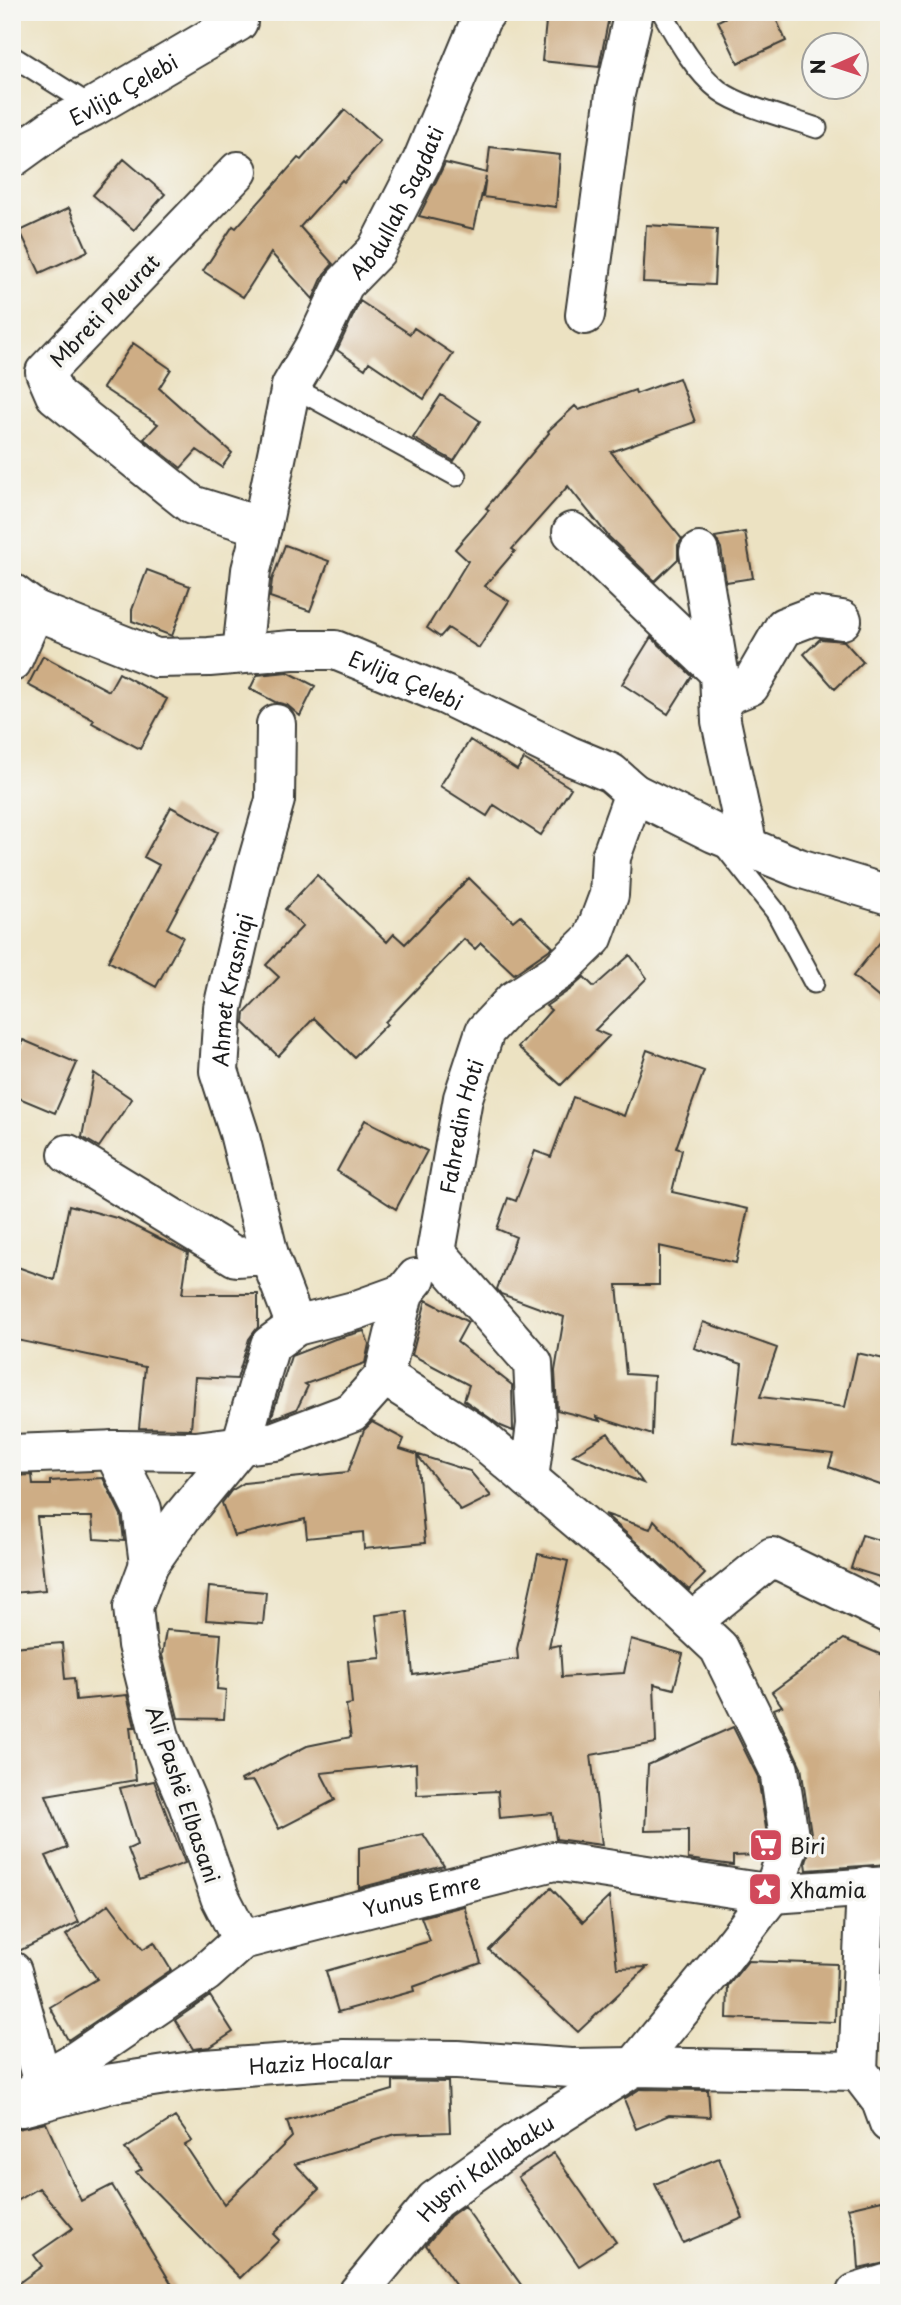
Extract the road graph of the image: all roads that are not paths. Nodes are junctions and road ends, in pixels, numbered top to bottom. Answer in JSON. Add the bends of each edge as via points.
{"nodes":[{"id":1,"x":486,"y":12,"type":"edge"},
{"id":2,"x":634,"y":12,"type":"edge"},
{"id":3,"x":662,"y":12,"type":"edge"},
{"id":4,"x":237,"y":22,"type":"dead end"},
{"id":5,"x":12,"y":55,"type":"edge"},
{"id":6,"x":93,"y":107,"type":"junction"},
{"id":7,"x":817,"y":128,"type":"dead end"},
{"id":8,"x":12,"y":158,"type":"edge"},
{"id":9,"x":238,"y":171,"type":"dead end"},
{"id":10,"x":585,"y":315,"type":"dead end"},
{"id":11,"x":291,"y":386,"type":"junction"},
{"id":12,"x":456,"y":476,"type":"dead end"},
{"id":13,"x":262,"y":527,"type":"junction"},
{"id":14,"x":572,"y":532,"type":"dead end"},
{"id":15,"x":699,"y":552,"type":"dead end"},
{"id":16,"x":24,"y":601,"type":"edge"},
{"id":17,"x":842,"y":620,"type":"dead end"},
{"id":18,"x":242,"y":653,"type":"junction"},
{"id":19,"x":12,"y":662,"type":"edge"},
{"id":20,"x":719,"y":685,"type":"junction"},
{"id":21,"x":276,"y":724,"type":"dead end"},
{"id":22,"x":634,"y":793,"type":"junction"},
{"id":23,"x":731,"y":840,"type":"junction"},
{"id":24,"x":889,"y":895,"type":"edge"},
{"id":25,"x":814,"y":983,"type":"dead end"},
{"id":26,"x":68,"y":1154,"type":"dead end"},
{"id":27,"x":436,"y":1252,"type":"junction"},
{"id":28,"x":269,"y":1255,"type":"junction"},
{"id":29,"x":404,"y":1293,"type":"junction"},
{"id":30,"x":296,"y":1326,"type":"junction"},
{"id":31,"x":384,"y":1376,"type":"junction"},
{"id":32,"x":242,"y":1445,"type":"junction"},
{"id":33,"x":113,"y":1450,"type":"junction"},
{"id":34,"x":12,"y":1454,"type":"edge"},
{"id":35,"x":542,"y":1490,"type":"junction"},
{"id":36,"x":149,"y":1564,"type":"junction"},
{"id":37,"x":889,"y":1614,"type":"edge"},
{"id":38,"x":692,"y":1622,"type":"junction"},
{"id":39,"x":878,"y":1886,"type":"edge"},
{"id":40,"x":772,"y":1894,"type":"junction"},
{"id":41,"x":242,"y":1940,"type":"junction"},
{"id":42,"x":12,"y":1971,"type":"edge"},
{"id":43,"x":634,"y":2067,"type":"junction"},
{"id":44,"x":858,"y":2071,"type":"junction"},
{"id":45,"x":42,"y":2080,"type":"junction"},
{"id":46,"x":12,"y":2108,"type":"edge"},
{"id":47,"x":889,"y":2123,"type":"edge"},
{"id":48,"x":889,"y":2283,"type":"edge"},
{"id":49,"x":358,"y":2293,"type":"edge"},
{"id":50,"x":856,"y":2293,"type":"edge"}],
"edges":[{"from":1,"to":11,"type":"street","name":"Abdullah Sagdati","via":[[422,161],[376,251],[344,284]]},
{"from":2,"to":10,"type":"street","via":[[615,94]]},
{"from":3,"to":7,"type":"lane","via":[[706,78],[722,92]]},
{"from":4,"to":6,"type":"street","name":"Evlija Çelebi"},
{"from":5,"to":6,"type":"lane"},
{"from":6,"to":8,"type":"street","name":"Evlija Çelebi","via":[[59,124]]},
{"from":9,"to":13,"type":"street","name":"Mbreti Pleurat","via":[[45,372],[55,395],[192,505]]},
{"from":11,"to":12,"type":"lane"},
{"from":11,"to":13,"type":"street","name":"Abdullah Sagdati"},
{"from":13,"to":18,"type":"street","name":"Abdullah Sagdati","via":[[251,570]]},
{"from":14,"to":20,"type":"street"},
{"from":15,"to":20,"type":"street","name":"Evlija Çelebi"},
{"from":16,"to":18,"type":"street","name":"Evlija Çelebi","via":[[156,658]]},
{"from":16,"to":19,"type":"street","name":"Evlija Çelebi"},
{"from":17,"to":20,"type":"street","via":[[813,616],[784,627],[750,686]]},
{"from":18,"to":22,"type":"street","name":"Evlija Çelebi","via":[[335,650],[445,695],[611,773]]},
{"from":20,"to":23,"type":"street","name":"Evlija Çelebi"},
{"from":21,"to":28,"type":"street","name":"Ahmet Krasniqi","via":[[275,800],[223,1008],[219,1071]]},
{"from":22,"to":23,"type":"street","name":"Evlija Çelebi"},
{"from":22,"to":27,"type":"street","name":"Fahredin Hoti","via":[[611,857],[609,895],[593,938],[559,971],[513,1001],[485,1031],[463,1098]]},
{"from":23,"to":24,"type":"street","name":"Evlija Çelebi","via":[[799,868]]},
{"from":23,"to":25,"type":"lane","name":"Evlija Çelebi"},
{"from":26,"to":28,"type":"street","via":[[236,1257]]},
{"from":27,"to":29,"type":"street"},
{"from":27,"to":35,"type":"street","via":[[533,1363]]},
{"from":28,"to":30,"type":"street","name":"Ahmet Krasniqi"},
{"from":29,"to":30,"type":"street"},
{"from":29,"to":31,"type":"street"},
{"from":30,"to":32,"type":"street","via":[[270,1345]]},
{"from":31,"to":32,"type":"street","via":[[352,1412],[275,1441]]},
{"from":31,"to":35,"type":"street","via":[[476,1434]]},
{"from":32,"to":33,"type":"street","via":[[196,1451]]},
{"from":32,"to":36,"type":"street","name":"Ali Pashë Elbasani"},
{"from":33,"to":34,"type":"street"},
{"from":33,"to":36,"type":"street","name":"Ali Pashë Elbasani","via":[[142,1509]]},
{"from":35,"to":38,"type":"street"},
{"from":36,"to":41,"type":"street","name":"Ali Pashë Elbasani","via":[[133,1607],[137,1645],[161,1741],[220,1897]]},
{"from":37,"to":38,"type":"street","via":[[772,1557]]},
{"from":38,"to":40,"type":"street","via":[[719,1648],[779,1770],[790,1843]]},
{"from":39,"to":40,"type":"street","name":"Yunus Emre"},
{"from":39,"to":44,"type":"street"},
{"from":40,"to":41,"type":"street","name":"Yunus Emre","via":[[554,1861]]},
{"from":40,"to":43,"type":"street"},
{"from":41,"to":45,"type":"street","name":"Yunus Emre","via":[[205,1973]]},
{"from":42,"to":45,"type":"street"},
{"from":43,"to":44,"type":"street","name":"Haziz Hocalar"},
{"from":43,"to":46,"type":"street","name":"Haziz Hocalar","via":[[344,2059],[205,2068],[113,2083]]},
{"from":43,"to":49,"type":"street","name":"Hysni Kallabaku","via":[[435,2200]]},
{"from":44,"to":47,"type":"street","via":[[881,2101]]},
{"from":45,"to":46,"type":"street","name":"Yunus Emre","via":[[41,2088]]},
{"from":48,"to":50,"type":"street"}]}
